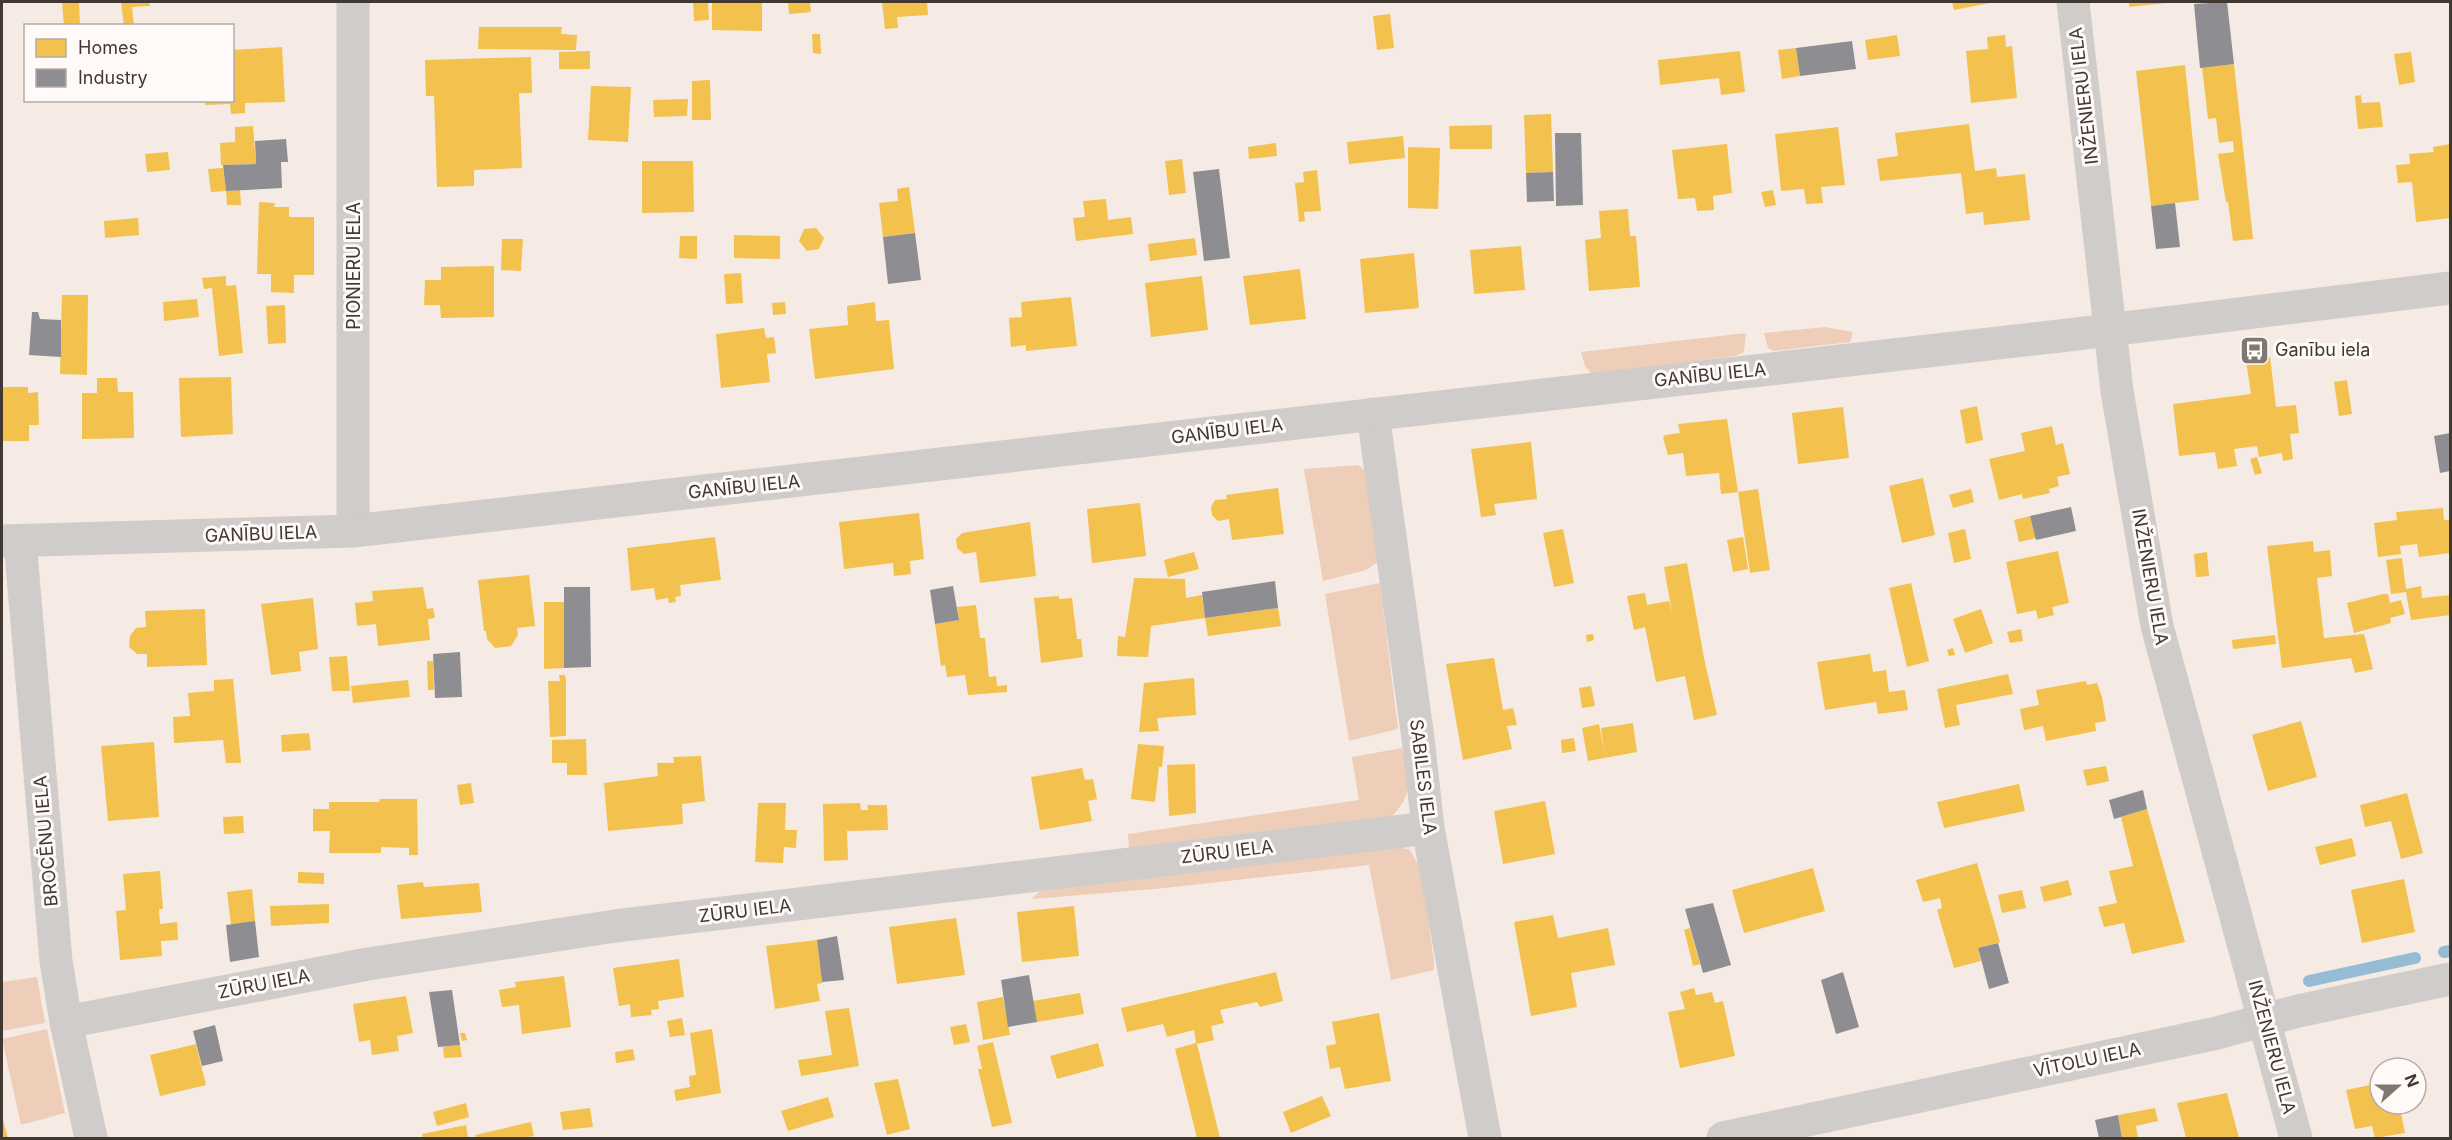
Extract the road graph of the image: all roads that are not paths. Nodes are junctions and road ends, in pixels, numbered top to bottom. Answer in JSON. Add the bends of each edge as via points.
{"nodes":[{"id":1,"x":353,"y":2,"type":"edge"},
{"id":2,"x":2073,"y":2,"type":"edge"},
{"id":3,"x":2451,"y":288,"type":"edge"},
{"id":4,"x":2110,"y":328,"type":"junction"},
{"id":5,"x":1373,"y":414,"type":"junction"},
{"id":6,"x":353,"y":531,"type":"junction"},
{"id":7,"x":11,"y":541,"type":"edge"},
{"id":8,"x":1428,"y":828,"type":"junction"},
{"id":9,"x":2451,"y":979,"type":"edge"},
{"id":10,"x":2264,"y":1021,"type":"junction"},
{"id":11,"x":66,"y":1022,"type":"junction"},
{"id":12,"x":91,"y":1138,"type":"edge"},
{"id":13,"x":1485,"y":1138,"type":"edge"},
{"id":14,"x":1724,"y":1138,"type":"edge"},
{"id":15,"x":2296,"y":1138,"type":"edge"}],
"edges":[{"from":1,"to":6,"type":"street","name":"PIONIERU IELA"},
{"from":2,"to":4,"type":"street","name":"INŽENIERU IELA"},
{"from":3,"to":4,"type":"street","name":"GANĪBU IELA"},
{"from":4,"to":5,"type":"street","name":"GANĪBU IELA"},
{"from":4,"to":10,"type":"street","name":"INŽENIERU IELA","via":[[2157,626]]},
{"from":5,"to":6,"type":"street","name":"GANĪBU IELA"},
{"from":5,"to":8,"type":"street","name":"SABILES IELA"},
{"from":6,"to":7,"type":"street","name":"GANĪBU IELA"},
{"from":7,"to":11,"type":"street","name":"BROCĒNU IELA","via":[[56,961]]},
{"from":8,"to":11,"type":"street","name":"ZŪRU IELA","via":[[615,927],[368,964]]},
{"from":8,"to":13,"type":"street","name":"SABILES IELA"},
{"from":9,"to":10,"type":"street","name":"VĪTOLU IELA"},
{"from":10,"to":14,"type":"street","name":"VĪTOLU IELA"},
{"from":10,"to":15,"type":"street","name":"INŽENIERU IELA"},
{"from":11,"to":12,"type":"street","name":"BROCĒNU IELA"}]}
